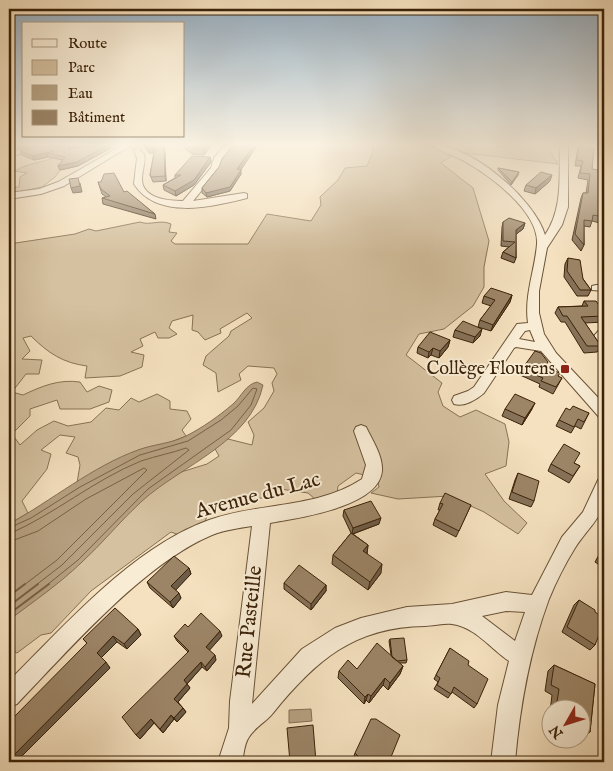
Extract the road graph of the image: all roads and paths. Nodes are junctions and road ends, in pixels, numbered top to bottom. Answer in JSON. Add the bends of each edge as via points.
{"nodes":[{"id":1,"x":62,"y":182,"type":"edge"},
{"id":2,"x":137,"y":182,"type":"edge"},
{"id":3,"x":204,"y":182,"type":"edge"},
{"id":4,"x":498,"y":182,"type":"edge"},
{"id":5,"x":564,"y":182,"type":"edge"},
{"id":6,"x":9,"y":196,"type":"edge"},
{"id":7,"x":244,"y":196,"type":"dead end"},
{"id":8,"x":186,"y":204,"type":"junction"},
{"id":9,"x":560,"y":216,"type":"junction"},
{"id":10,"x":539,"y":228,"type":"junction"},
{"id":11,"x":554,"y":228,"type":"junction"},
{"id":12,"x":541,"y":249,"type":"junction"},
{"id":13,"x":534,"y":326,"type":"junction"},
{"id":14,"x":604,"y":332,"type":"edge"},
{"id":15,"x":604,"y":342,"type":"edge"},
{"id":16,"x":509,"y":345,"type":"junction"},
{"id":17,"x":544,"y":346,"type":"junction"},
{"id":18,"x":459,"y":400,"type":"dead end"},
{"id":19,"x":604,"y":414,"type":"edge"},
{"id":20,"x":361,"y":431,"type":"dead end"},
{"id":21,"x":604,"y":485,"type":"edge"},
{"id":22,"x":598,"y":510,"type":"edge"},
{"id":23,"x":262,"y":516,"type":"junction"},
{"id":24,"x":536,"y":607,"type":"junction"},
{"id":25,"x":451,"y":615,"type":"junction"},
{"id":26,"x":520,"y":657,"type":"junction"},
{"id":27,"x":9,"y":696,"type":"edge"},
{"id":28,"x":240,"y":728,"type":"junction"},
{"id":29,"x":230,"y":762,"type":"edge"},
{"id":30,"x":503,"y":762,"type":"edge"}],
"edges":[{"from":1,"to":6,"type":"street","via":[[50,189]]},
{"from":2,"to":8,"type":"street","via":[[140,189],[159,200]]},
{"from":3,"to":8,"type":"street"},
{"from":4,"to":10,"type":"street","via":[[524,207]]},
{"from":5,"to":9,"type":"street"},
{"from":7,"to":8,"type":"street","via":[[212,203]]},
{"from":9,"to":10,"type":"street","via":[[552,224]]},
{"from":9,"to":11,"type":"street"},
{"from":10,"to":11,"type":"street"},
{"from":10,"to":12,"type":"street"},
{"from":11,"to":12,"type":"street"},
{"from":12,"to":13,"type":"street","via":[[531,302]]},
{"from":13,"to":16,"type":"street","via":[[521,327]]},
{"from":13,"to":17,"type":"street"},
{"from":14,"to":15,"type":"street","via":[[600,336]]},
{"from":16,"to":17,"type":"street"},
{"from":16,"to":18,"type":"street","via":[[479,390]]},
{"from":17,"to":19,"type":"street"},
{"from":20,"to":23,"type":"street","name":"Avenue du Lac","via":[[371,454],[374,472],[370,482],[357,492],[318,505]]},
{"from":21,"to":22,"type":"street","via":[[597,496]]},
{"from":22,"to":24,"type":"street","via":[[568,543]]},
{"from":23,"to":27,"type":"street","name":"Avenue du Lac","via":[[212,528],[177,545],[142,570],[86,619]]},
{"from":23,"to":28,"type":"street","name":"Rue Pasteille"},
{"from":24,"to":25,"type":"street","name":"Rue Pasteille","via":[[514,600]]},
{"from":24,"to":26,"type":"street"},
{"from":25,"to":26,"type":"street","name":"Rue Pasteille","via":[[483,626]]},
{"from":25,"to":28,"type":"street","name":"Rue Pasteille","via":[[380,622],[329,641],[292,673],[263,708]]},
{"from":26,"to":30,"type":"street","via":[[504,736]]},
{"from":28,"to":29,"type":"street","name":"Rue Pasteille"}]}
